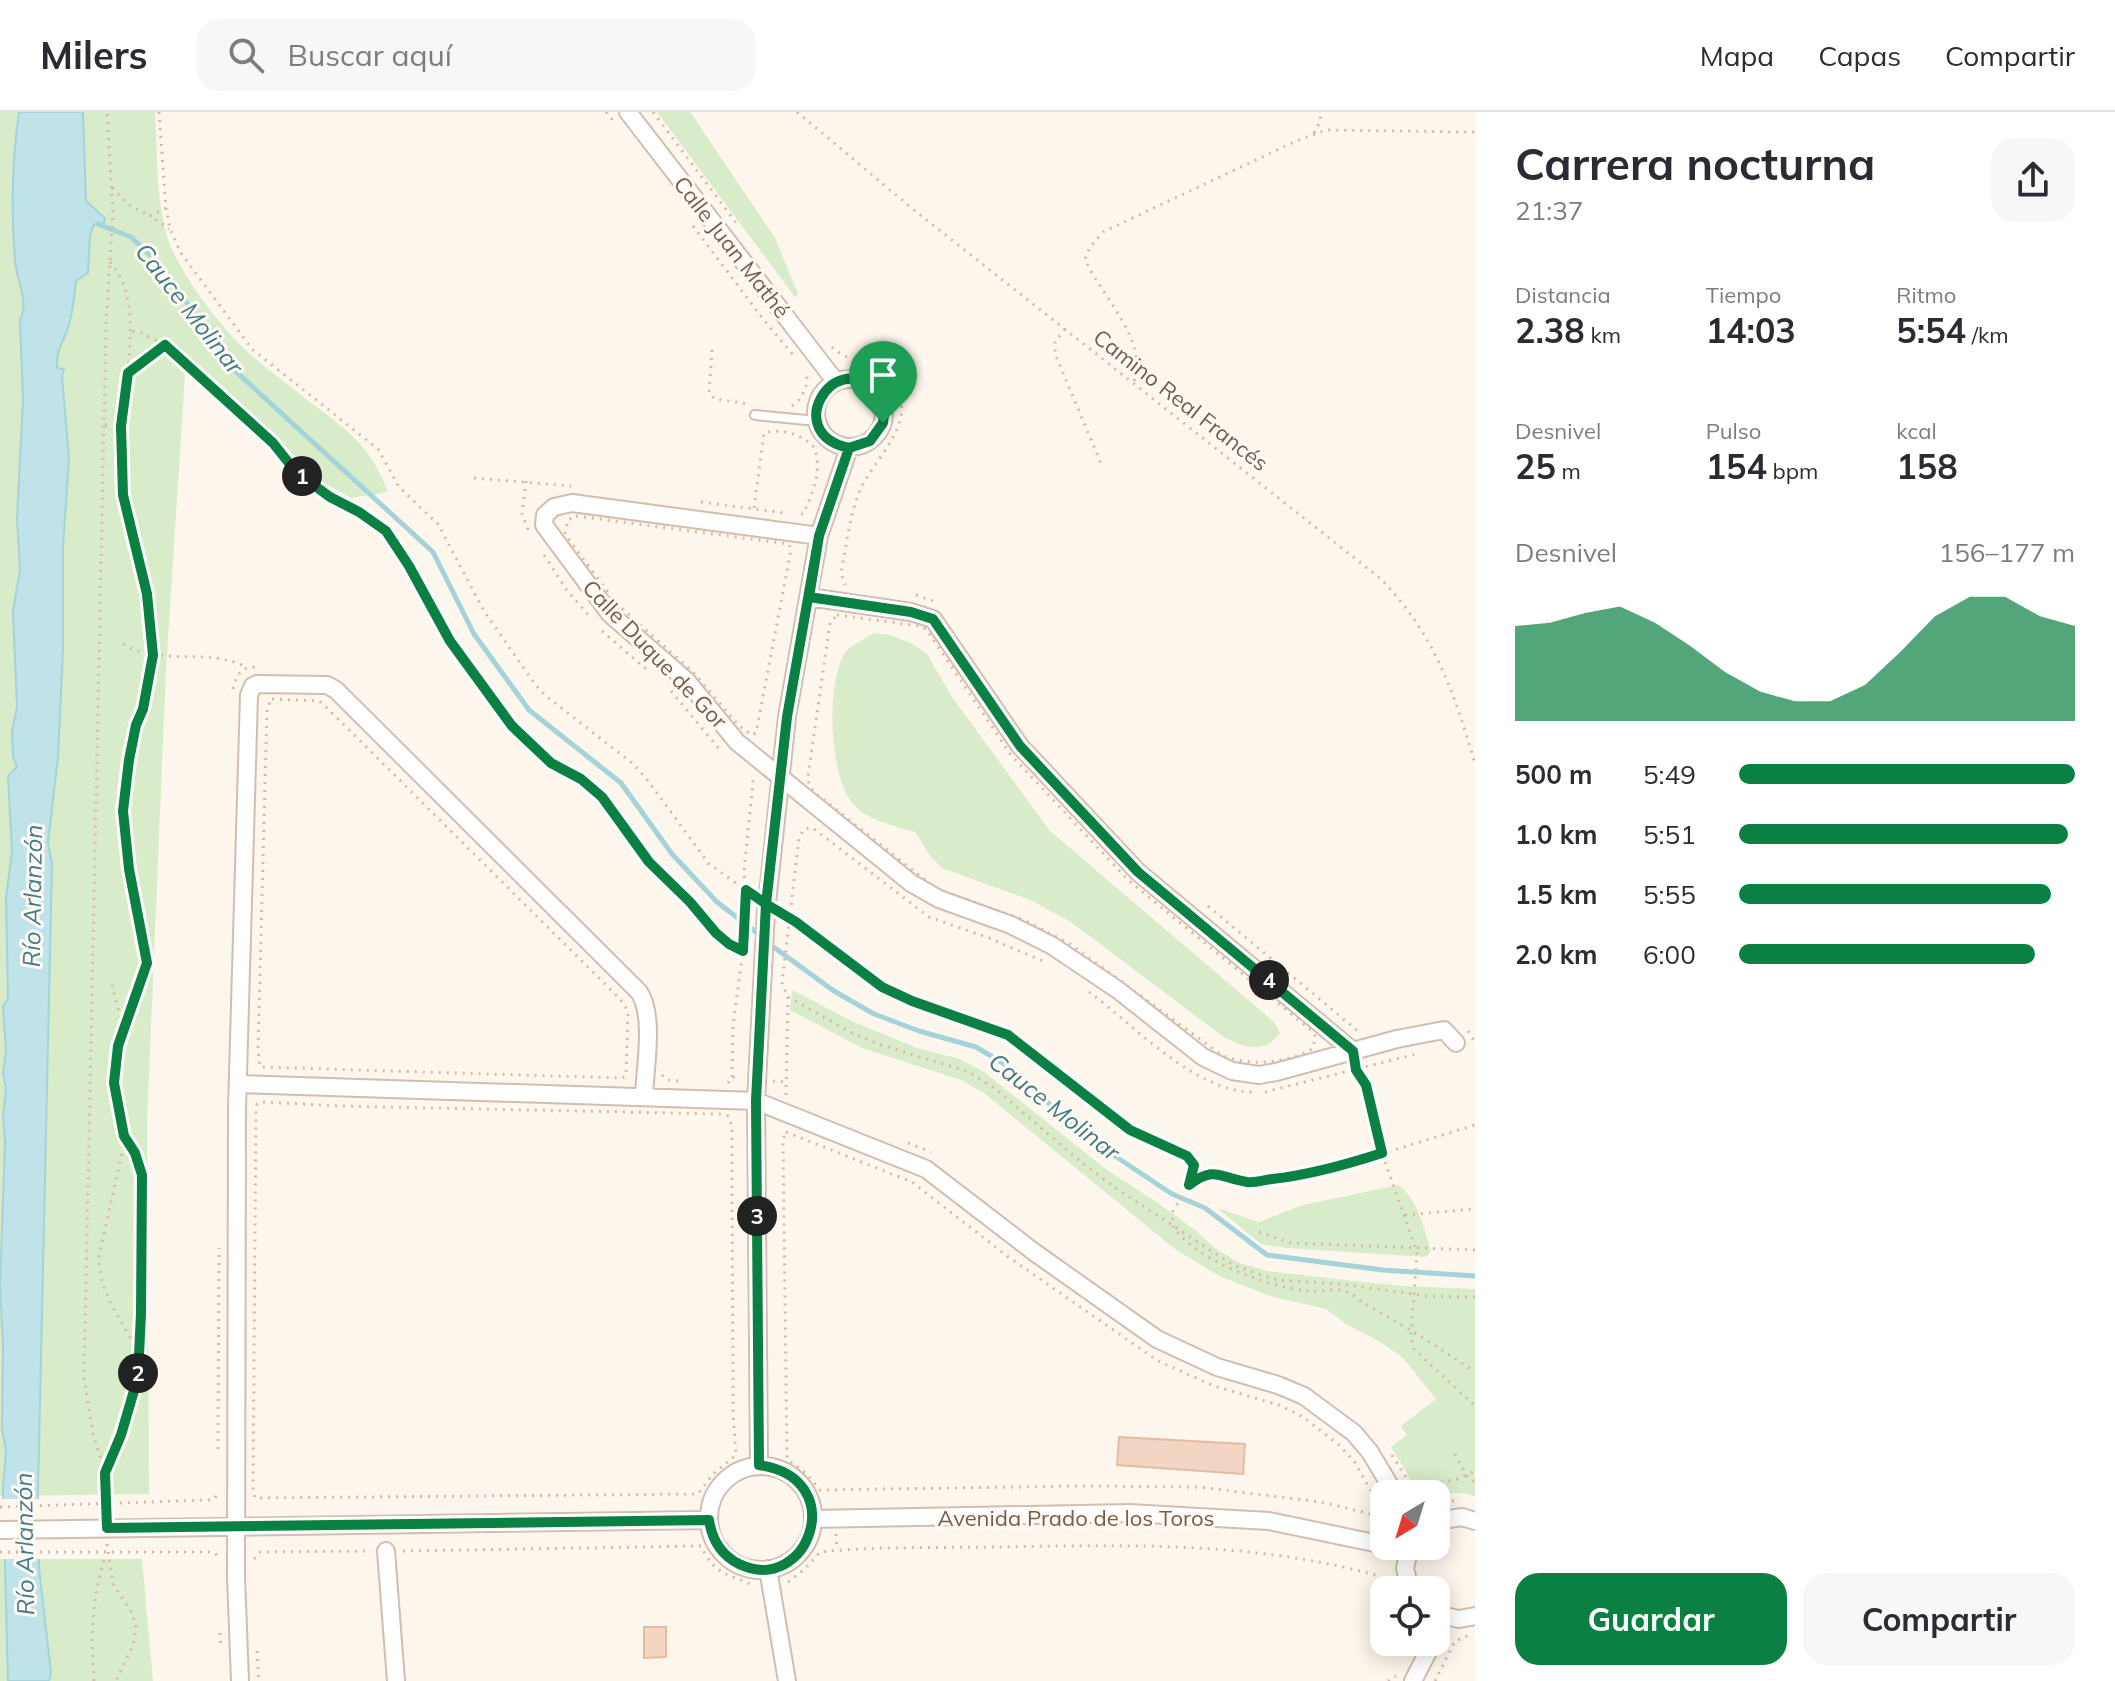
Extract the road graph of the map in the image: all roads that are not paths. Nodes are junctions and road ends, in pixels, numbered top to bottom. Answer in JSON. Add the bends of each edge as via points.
{"nodes":[{"id":1,"x":622,"y":118,"type":"edge"},
{"id":2,"x":836,"y":382,"type":"junction"},
{"id":3,"x":755,"y":415,"type":"dead end"},
{"id":4,"x":817,"y":421,"type":"junction"},
{"id":5,"x":849,"y":448,"type":"junction"},
{"id":6,"x":819,"y":536,"type":"junction"},
{"id":7,"x":809,"y":597,"type":"junction"},
{"id":8,"x":780,"y":776,"type":"junction"},
{"id":9,"x":1456,"y":1043,"type":"dead end"},
{"id":10,"x":1353,"y":1051,"type":"junction"},
{"id":11,"x":238,"y":1084,"type":"junction"},
{"id":12,"x":644,"y":1096,"type":"junction"},
{"id":13,"x":756,"y":1101,"type":"junction"},
{"id":14,"x":759,"y":1465,"type":"junction"},
{"id":15,"x":1391,"y":1480,"type":"edge"},
{"id":16,"x":813,"y":1519,"type":"junction"},
{"id":17,"x":1450,"y":1519,"type":"edge"},
{"id":18,"x":709,"y":1520,"type":"junction"},
{"id":19,"x":1475,"y":1521,"type":"edge"},
{"id":20,"x":236,"y":1527,"type":"junction"},
{"id":21,"x":0,"y":1530,"type":"edge"},
{"id":22,"x":1370,"y":1543,"type":"edge"},
{"id":23,"x":386,"y":1551,"type":"road end"},
{"id":24,"x":768,"y":1569,"type":"junction"},
{"id":25,"x":1475,"y":1616,"type":"edge"},
{"id":26,"x":1450,"y":1618,"type":"edge"},
{"id":27,"x":1426,"y":1656,"type":"edge"},
{"id":28,"x":240,"y":1681,"type":"edge"},
{"id":29,"x":396,"y":1681,"type":"edge"},
{"id":30,"x":787,"y":1681,"type":"edge"},
{"id":31,"x":1413,"y":1681,"type":"edge"}],
"edges":[{"from":1,"to":2,"type":"street","name":"Calle Juan Mathé"},
{"from":2,"to":4,"type":"street","via":[[819,398]]},
{"from":2,"to":5,"type":"street","via":[[868,384],[884,412],[878,433]]},
{"from":3,"to":4,"type":"lane"},
{"from":4,"to":5,"type":"street","via":[[828,440]]},
{"from":5,"to":6,"type":"street"},
{"from":6,"to":7,"type":"street"},
{"from":6,"to":8,"type":"street","name":"Calle Duque de Gor","via":[[572,503],[545,515],[550,535],[610,614],[687,681],[737,742]]},
{"from":7,"to":8,"type":"street"},
{"from":7,"to":10,"type":"street","via":[[933,619],[1020,746],[1110,844]]},
{"from":8,"to":10,"type":"street","name":"Calle Duque de Gor","via":[[911,883],[1051,945],[1218,1066],[1259,1075]]},
{"from":8,"to":13,"type":"street"},
{"from":9,"to":10,"type":"street","name":"Calle Duque de Gor","via":[[1444,1030]]},
{"from":11,"to":12,"type":"street"},
{"from":11,"to":12,"type":"street","via":[[250,690],[257,684],[327,685],[639,992],[647,1019]]},
{"from":11,"to":20,"type":"street"},
{"from":12,"to":13,"type":"street"},
{"from":13,"to":14,"type":"street"},
{"from":13,"to":15,"type":"street","via":[[926,1169],[1157,1339],[1189,1356],[1304,1396],[1329,1412],[1354,1433]]},
{"from":14,"to":16,"type":"street","via":[[783,1471],[803,1487]]},
{"from":14,"to":18,"type":"street","via":[[742,1469],[723,1483]]},
{"from":16,"to":22,"type":"street","name":"Avenida Prado de los Toros","via":[[1129,1513],[1269,1521]]},
{"from":16,"to":24,"type":"street","via":[[795,1557]]},
{"from":17,"to":19,"type":"street"},
{"from":18,"to":20,"type":"street"},
{"from":18,"to":24,"type":"street","via":[[723,1553],[744,1567]]},
{"from":20,"to":21,"type":"street"},
{"from":20,"to":28,"type":"street"},
{"from":23,"to":29,"type":"street"},
{"from":24,"to":30,"type":"street"},
{"from":25,"to":26,"type":"street"},
{"from":27,"to":31,"type":"street"}]}
